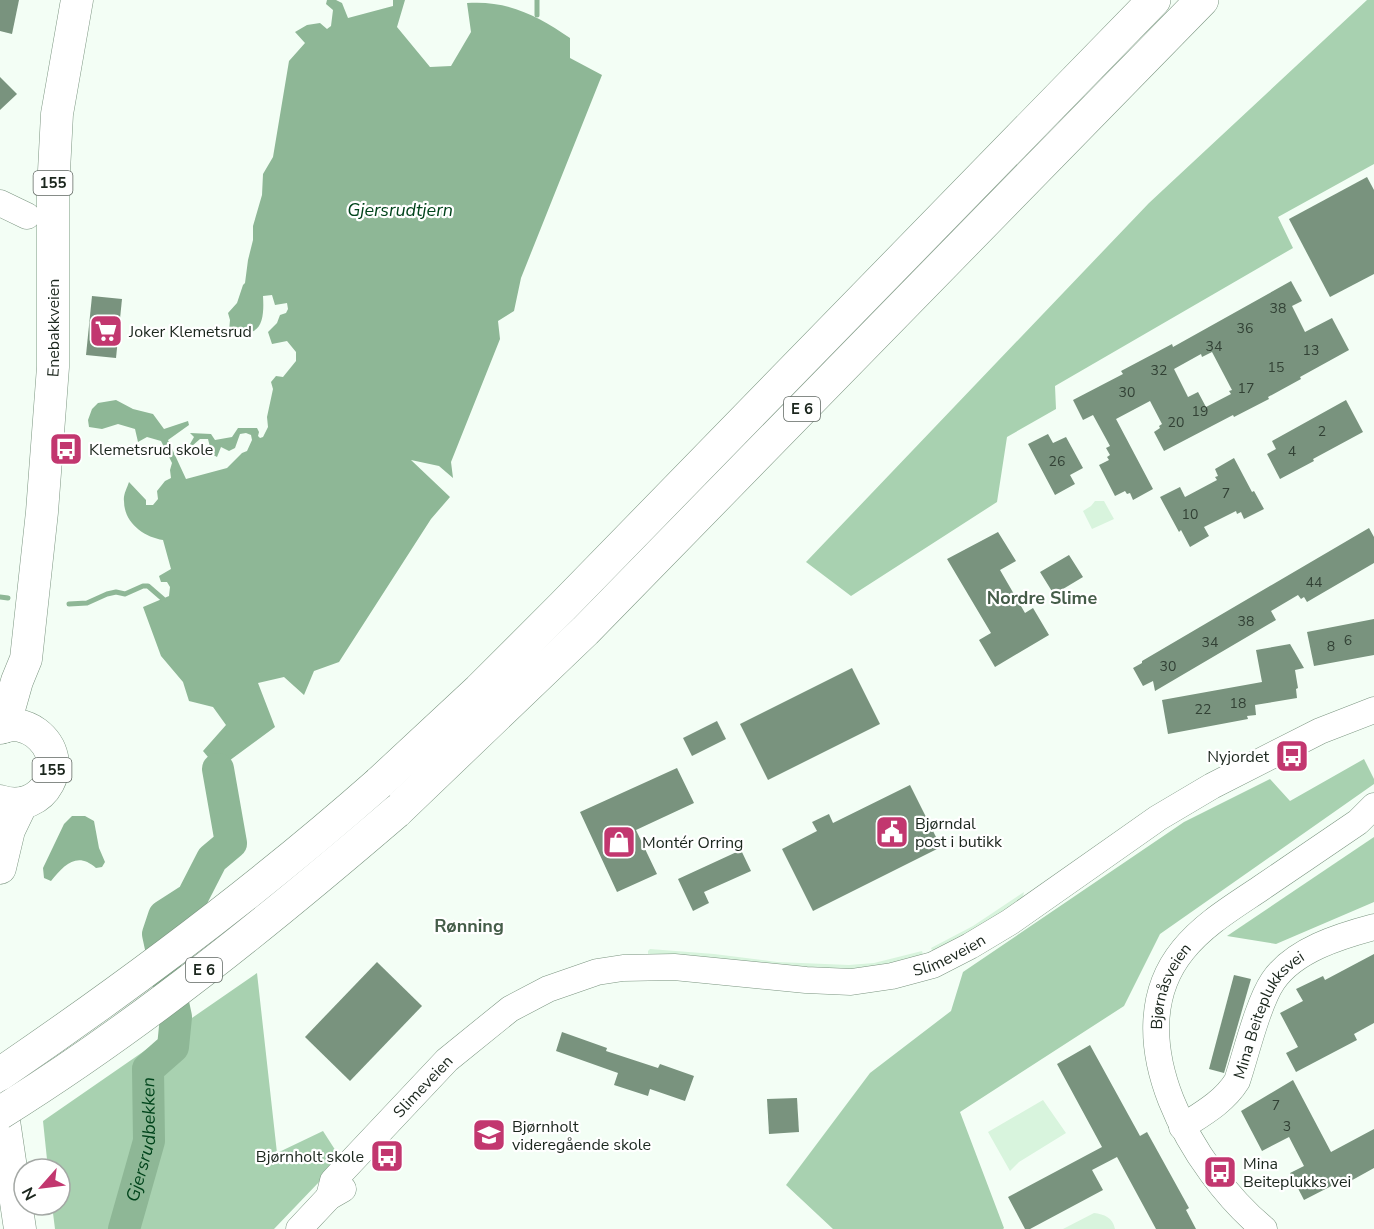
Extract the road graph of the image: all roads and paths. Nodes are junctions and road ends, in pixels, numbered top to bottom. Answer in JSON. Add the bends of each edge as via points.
{"nodes":[{"id":1,"x":77,"y":0,"type":"edge"},
{"id":2,"x":1154,"y":0,"type":"edge"},
{"id":3,"x":1202,"y":0,"type":"edge"},
{"id":4,"x":0,"y":202,"type":"edge"},
{"id":5,"x":27,"y":216,"type":"dead end"},
{"id":6,"x":28,"y":647,"type":"junction"},
{"id":7,"x":0,"y":684,"type":"edge"},
{"id":8,"x":1374,"y":710,"type":"edge"},
{"id":9,"x":12,"y":728,"type":"edge"},
{"id":10,"x":11,"y":802,"type":"edge"},
{"id":11,"x":1374,"y":806,"type":"edge"},
{"id":12,"x":0,"y":868,"type":"edge"},
{"id":13,"x":1374,"y":927,"type":"edge"},
{"id":14,"x":0,"y":1072,"type":"edge"},
{"id":15,"x":0,"y":1113,"type":"edge"},
{"id":16,"x":1182,"y":1127,"type":"junction"},
{"id":17,"x":20,"y":1229,"type":"edge"},
{"id":18,"x":299,"y":1229,"type":"edge"},
{"id":19,"x":1264,"y":1229,"type":"edge"}],
"edges":[{"from":1,"to":6,"type":"main road","name":"Enebakkveien","number":"155","via":[[57,114],[53,368]]},
{"from":2,"to":14,"type":"highway","number":"E 6","bridge":true,"via":[[563,606],[379,783],[194,937],[96,1009]]},
{"from":3,"to":15,"type":"highway","number":"E 6","bridge":true,"via":[[585,631],[396,812],[212,964]]},
{"from":4,"to":5,"type":"street"},
{"from":6,"to":7,"type":"main road"},
{"from":6,"to":9,"type":"main road","name":"Enebakkveien","number":"155","via":[[17,681]]},
{"from":8,"to":18,"type":"street","name":"Slimeveien","via":[[1320,731],[1212,786],[1158,818],[1010,922],[933,965],[851,982],[649,966],[597,972],[527,999],[479,1036],[456,1067],[369,1162]]},
{"from":9,"to":10,"type":"main road","name":"Enebakkveien","number":"155","via":[[43,739],[54,763],[48,786],[33,799]]},
{"from":10,"to":12,"type":"main road","number":"155"},
{"from":11,"to":16,"type":"street","name":"Bjørnåsveien","via":[[1359,822],[1218,916],[1176,960],[1164,985],[1156,1029],[1161,1067]]},
{"from":13,"to":16,"type":"street","name":"Mina Beiteplukksvei","via":[[1318,947],[1278,974],[1264,999],[1233,1088]]},
{"from":14,"to":17,"type":"main road"},
{"from":16,"to":19,"type":"street","name":"Bjørnåsveien","via":[[1217,1182]]}]}
